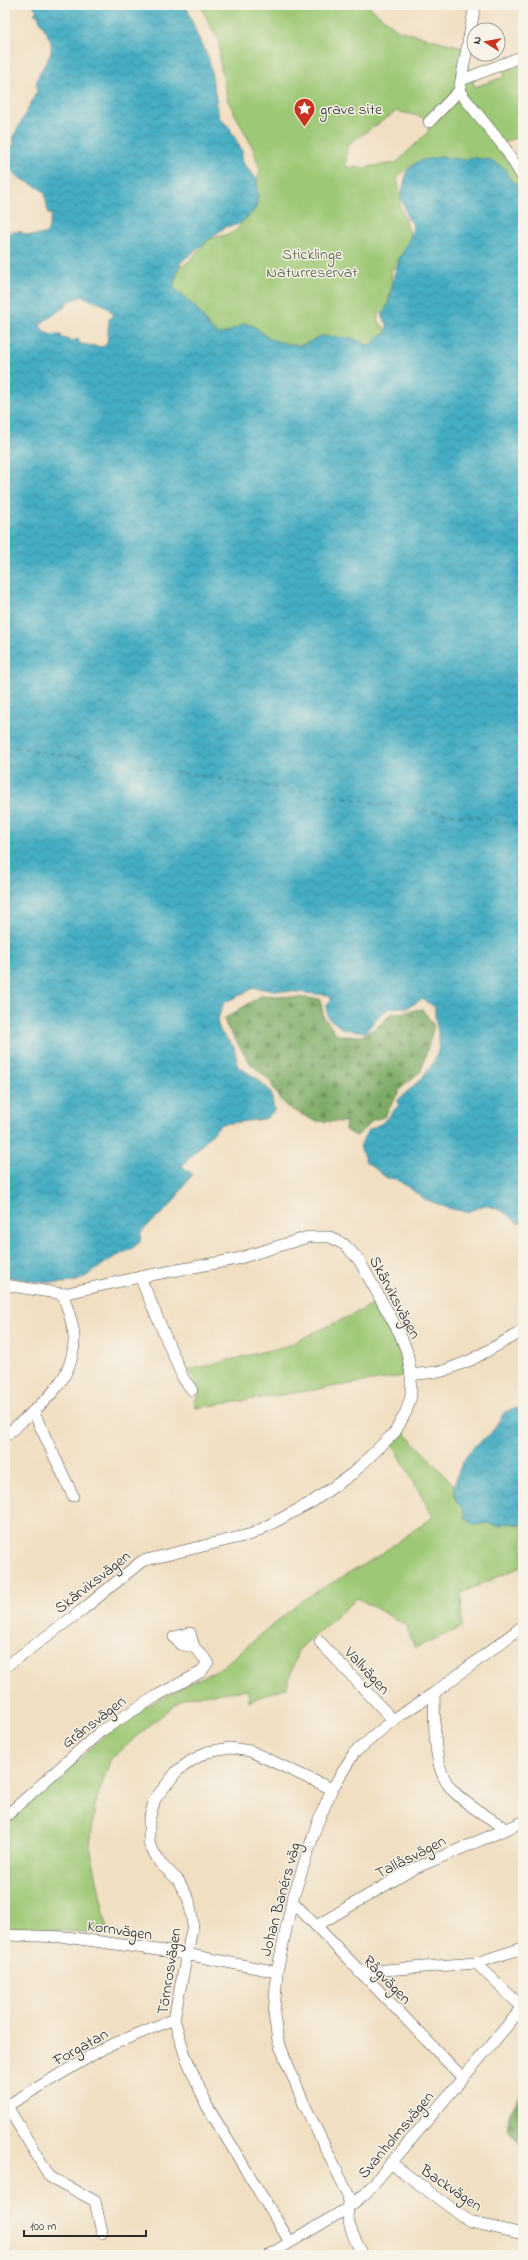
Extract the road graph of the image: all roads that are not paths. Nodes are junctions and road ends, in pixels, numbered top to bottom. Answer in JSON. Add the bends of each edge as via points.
{"nodes":[{"id":1,"x":475,"y":5,"type":"edge"},
{"id":2,"x":523,"y":56,"type":"edge"},
{"id":3,"x":462,"y":80,"type":"junction"},
{"id":4,"x":459,"y":91,"type":"junction"},
{"id":5,"x":429,"y":122,"type":"dead end"},
{"id":6,"x":523,"y":178,"type":"edge"},
{"id":7,"x":140,"y":1277,"type":"junction"},
{"id":8,"x":5,"y":1285,"type":"edge"},
{"id":9,"x":63,"y":1294,"type":"junction"},
{"id":10,"x":523,"y":1331,"type":"edge"},
{"id":11,"x":411,"y":1375,"type":"junction"},
{"id":12,"x":192,"y":1390,"type":"dead end"},
{"id":13,"x":33,"y":1411,"type":"junction"},
{"id":14,"x":5,"y":1436,"type":"edge"},
{"id":15,"x":73,"y":1496,"type":"dead end"},
{"id":16,"x":523,"y":1626,"type":"edge"},
{"id":17,"x":320,"y":1642,"type":"dead end"},
{"id":18,"x":194,"y":1647,"type":"dead end"},
{"id":19,"x":5,"y":1667,"type":"edge"},
{"id":20,"x":434,"y":1693,"type":"junction"},
{"id":21,"x":393,"y":1720,"type":"junction"},
{"id":22,"x":332,"y":1789,"type":"junction"},
{"id":23,"x":5,"y":1817,"type":"edge"},
{"id":24,"x":523,"y":1822,"type":"edge"},
{"id":25,"x":506,"y":1829,"type":"junction"},
{"id":26,"x":292,"y":1902,"type":"junction"},
{"id":27,"x":316,"y":1926,"type":"junction"},
{"id":28,"x":5,"y":1935,"type":"edge"},
{"id":29,"x":523,"y":1948,"type":"edge"},
{"id":30,"x":186,"y":1954,"type":"junction"},
{"id":31,"x":476,"y":1963,"type":"junction"},
{"id":32,"x":277,"y":1972,"type":"junction"},
{"id":33,"x":359,"y":1972,"type":"junction"},
{"id":34,"x":523,"y":2007,"type":"edge"},
{"id":35,"x":174,"y":2019,"type":"junction"},
{"id":36,"x":463,"y":2078,"type":"junction"},
{"id":37,"x":6,"y":2107,"type":"edge"},
{"id":38,"x":391,"y":2163,"type":"junction"},
{"id":39,"x":346,"y":2210,"type":"junction"},
{"id":40,"x":102,"y":2233,"type":"dead end"},
{"id":41,"x":523,"y":2234,"type":"edge"},
{"id":42,"x":290,"y":2242,"type":"junction"},
{"id":43,"x":269,"y":2255,"type":"edge"},
{"id":44,"x":363,"y":2255,"type":"edge"}],
"edges":[{"from":1,"to":3,"type":"street"},
{"from":2,"to":3,"type":"street"},
{"from":3,"to":4,"type":"street"},
{"from":4,"to":5,"type":"street"},
{"from":4,"to":6,"type":"street","via":[[505,148]]},
{"from":7,"to":9,"type":"street","name":"Skärviksvägen"},
{"from":7,"to":11,"type":"street","name":"Skärviksvägen","via":[[237,1259],[308,1237],[330,1238],[345,1245],[359,1260],[400,1334],[407,1352]]},
{"from":7,"to":12,"type":"street","via":[[183,1378]]},
{"from":8,"to":9,"type":"street"},
{"from":9,"to":13,"type":"street","via":[[75,1341],[71,1364],[65,1378]]},
{"from":10,"to":11,"type":"street","via":[[471,1360],[443,1371]]},
{"from":11,"to":19,"type":"street","name":"Skärviksvägen","via":[[411,1396],[395,1432],[354,1473],[312,1502],[252,1534],[142,1561],[81,1611]]},
{"from":13,"to":14,"type":"street"},
{"from":13,"to":15,"type":"street"},
{"from":16,"to":20,"type":"street","name":"Johan Banérs väg"},
{"from":17,"to":21,"type":"street","name":"Vallvägen"},
{"from":18,"to":23,"type":"street","name":"Gränsvägen","via":[[208,1662],[200,1672],[158,1695],[101,1732]]},
{"from":20,"to":21,"type":"street","name":"Johan Banérs väg"},
{"from":20,"to":25,"type":"street","via":[[436,1741],[441,1772],[449,1787],[462,1799]]},
{"from":21,"to":22,"type":"street","name":"Johan Banérs väg","via":[[354,1753]]},
{"from":22,"to":26,"type":"street","name":"Johan Banérs väg","via":[[316,1824]]},
{"from":22,"to":30,"type":"street","name":"Törnrosvägen","via":[[250,1751],[230,1748],[207,1752],[177,1771],[155,1799],[149,1820],[149,1844],[160,1863],[178,1880],[189,1900],[193,1924]]},
{"from":24,"to":25,"type":"street","name":"Tallåsvägen"},
{"from":25,"to":27,"type":"street","name":"Tallåsvägen","via":[[413,1869]]},
{"from":26,"to":27,"type":"street","name":"Rågvägen"},
{"from":26,"to":32,"type":"street","name":"Johan Banérs väg"},
{"from":27,"to":33,"type":"street","name":"Rågvägen"},
{"from":28,"to":30,"type":"street","name":"Kornvägen","via":[[66,1937]]},
{"from":29,"to":31,"type":"street"},
{"from":30,"to":32,"type":"street","name":"Kornvägen"},
{"from":30,"to":35,"type":"street","name":"Törnrosvägen"},
{"from":31,"to":33,"type":"street"},
{"from":31,"to":34,"type":"street"},
{"from":32,"to":39,"type":"street","name":"Johan Banérs väg","via":[[274,2015],[278,2042],[304,2104],[349,2196]]},
{"from":33,"to":36,"type":"street","name":"Rågvägen"},
{"from":34,"to":36,"type":"street","name":"Svanholmsvägen"},
{"from":35,"to":37,"type":"street","name":"Forgatan","via":[[104,2048]]},
{"from":35,"to":42,"type":"street","name":"Törnrosvägen","via":[[185,2055],[207,2106]]},
{"from":36,"to":38,"type":"street","name":"Svanholmsvägen"},
{"from":37,"to":40,"type":"street","via":[[50,2177],[95,2201]]},
{"from":38,"to":39,"type":"street","name":"Svanholmsvägen","via":[[365,2194]]},
{"from":38,"to":41,"type":"street","name":"Backvägen","via":[[470,2222]]},
{"from":39,"to":42,"type":"street","name":"Svanholmsvägen"},
{"from":39,"to":44,"type":"street","name":"Johan Banérs väg","via":[[352,2235]]},
{"from":42,"to":43,"type":"street","name":"Svanholmsvägen"}]}
